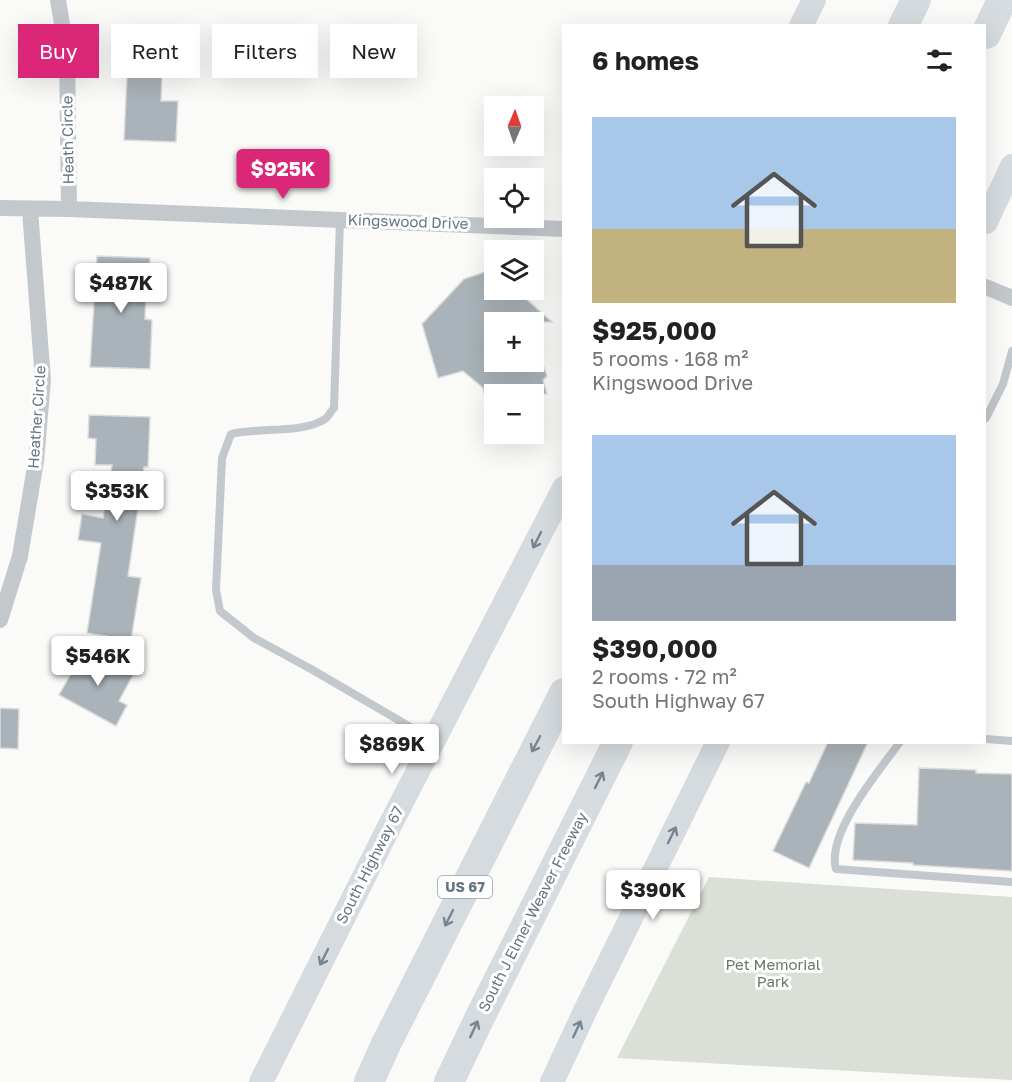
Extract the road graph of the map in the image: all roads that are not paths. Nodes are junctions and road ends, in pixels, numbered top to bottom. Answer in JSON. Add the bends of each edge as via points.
{"nodes":[{"id":1,"x":57,"y":0,"type":"edge"},
{"id":2,"x":813,"y":0,"type":"edge"},
{"id":3,"x":916,"y":0,"type":"edge"},
{"id":4,"x":1002,"y":0,"type":"edge"},
{"id":5,"x":802,"y":24,"type":"edge"},
{"id":6,"x":904,"y":24,"type":"edge"},
{"id":7,"x":986,"y":34,"type":"edge"},
{"id":8,"x":1012,"y":166,"type":"edge"},
{"id":9,"x":0,"y":208,"type":"edge"},
{"id":10,"x":69,"y":209,"type":"junction"},
{"id":11,"x":30,"y":210,"type":"junction"},
{"id":12,"x":340,"y":219,"type":"junction"},
{"id":13,"x":986,"y":222,"type":"edge"},
{"id":14,"x":562,"y":229,"type":"edge"},
{"id":15,"x":986,"y":287,"type":"edge"},
{"id":16,"x":1012,"y":298,"type":"edge"},
{"id":17,"x":1012,"y":351,"type":"edge"},
{"id":18,"x":986,"y":418,"type":"edge"},
{"id":19,"x":562,"y":492,"type":"edge"},
{"id":20,"x":0,"y":620,"type":"edge"},
{"id":21,"x":562,"y":697,"type":"edge"},
{"id":22,"x":986,"y":739,"type":"edge"},
{"id":23,"x":433,"y":740,"type":"junction"},
{"id":24,"x":1012,"y":741,"type":"edge"},
{"id":25,"x":617,"y":744,"type":"edge"},
{"id":26,"x":717,"y":744,"type":"edge"},
{"id":27,"x":899,"y":744,"type":"edge"},
{"id":28,"x":1012,"y":882,"type":"edge"},
{"id":29,"x":555,"y":1080,"type":"edge"},
{"id":30,"x":261,"y":1082,"type":"edge"},
{"id":31,"x":369,"y":1082,"type":"edge"},
{"id":32,"x":449,"y":1082,"type":"edge"}],
"edges":[{"from":1,"to":10,"type":"street","name":"Heath Circle","via":[[67,54]]},
{"from":2,"to":5,"type":"main road"},
{"from":3,"to":6,"type":"highway"},
{"from":4,"to":7,"type":"highway"},
{"from":8,"to":13,"type":"main road"},
{"from":9,"to":11,"type":"street","name":"Kingswood Drive"},
{"from":10,"to":11,"type":"street","name":"Kingswood Drive"},
{"from":10,"to":12,"type":"street","name":"Kingswood Drive"},
{"from":11,"to":20,"type":"street","name":"Heather Circle","via":[[43,380],[36,461],[20,556]]},
{"from":12,"to":14,"type":"street","name":"Kingswood Drive"},
{"from":12,"to":23,"type":"lane","via":[[334,408],[326,419],[301,428],[231,434],[222,458],[216,590],[220,611],[254,638]]},
{"from":15,"to":16,"type":"street"},
{"from":17,"to":18,"type":"lane","via":[[1003,384]]},
{"from":19,"to":23,"type":"main road","name":"South Highway 67","one_way":true},
{"from":21,"to":31,"type":"highway","number":"US 67","one_way":true},
{"from":22,"to":24,"type":"lane"},
{"from":23,"to":30,"type":"main road","name":"South Highway 67","one_way":true},
{"from":32,"to":25,"type":"highway","name":"South J Elmer Weaver Freeway","one_way":true},
{"from":29,"to":26,"type":"main road","one_way":true},
{"from":27,"to":28,"type":"lane","via":[[851,809],[833,860],[836,869]]}]}
